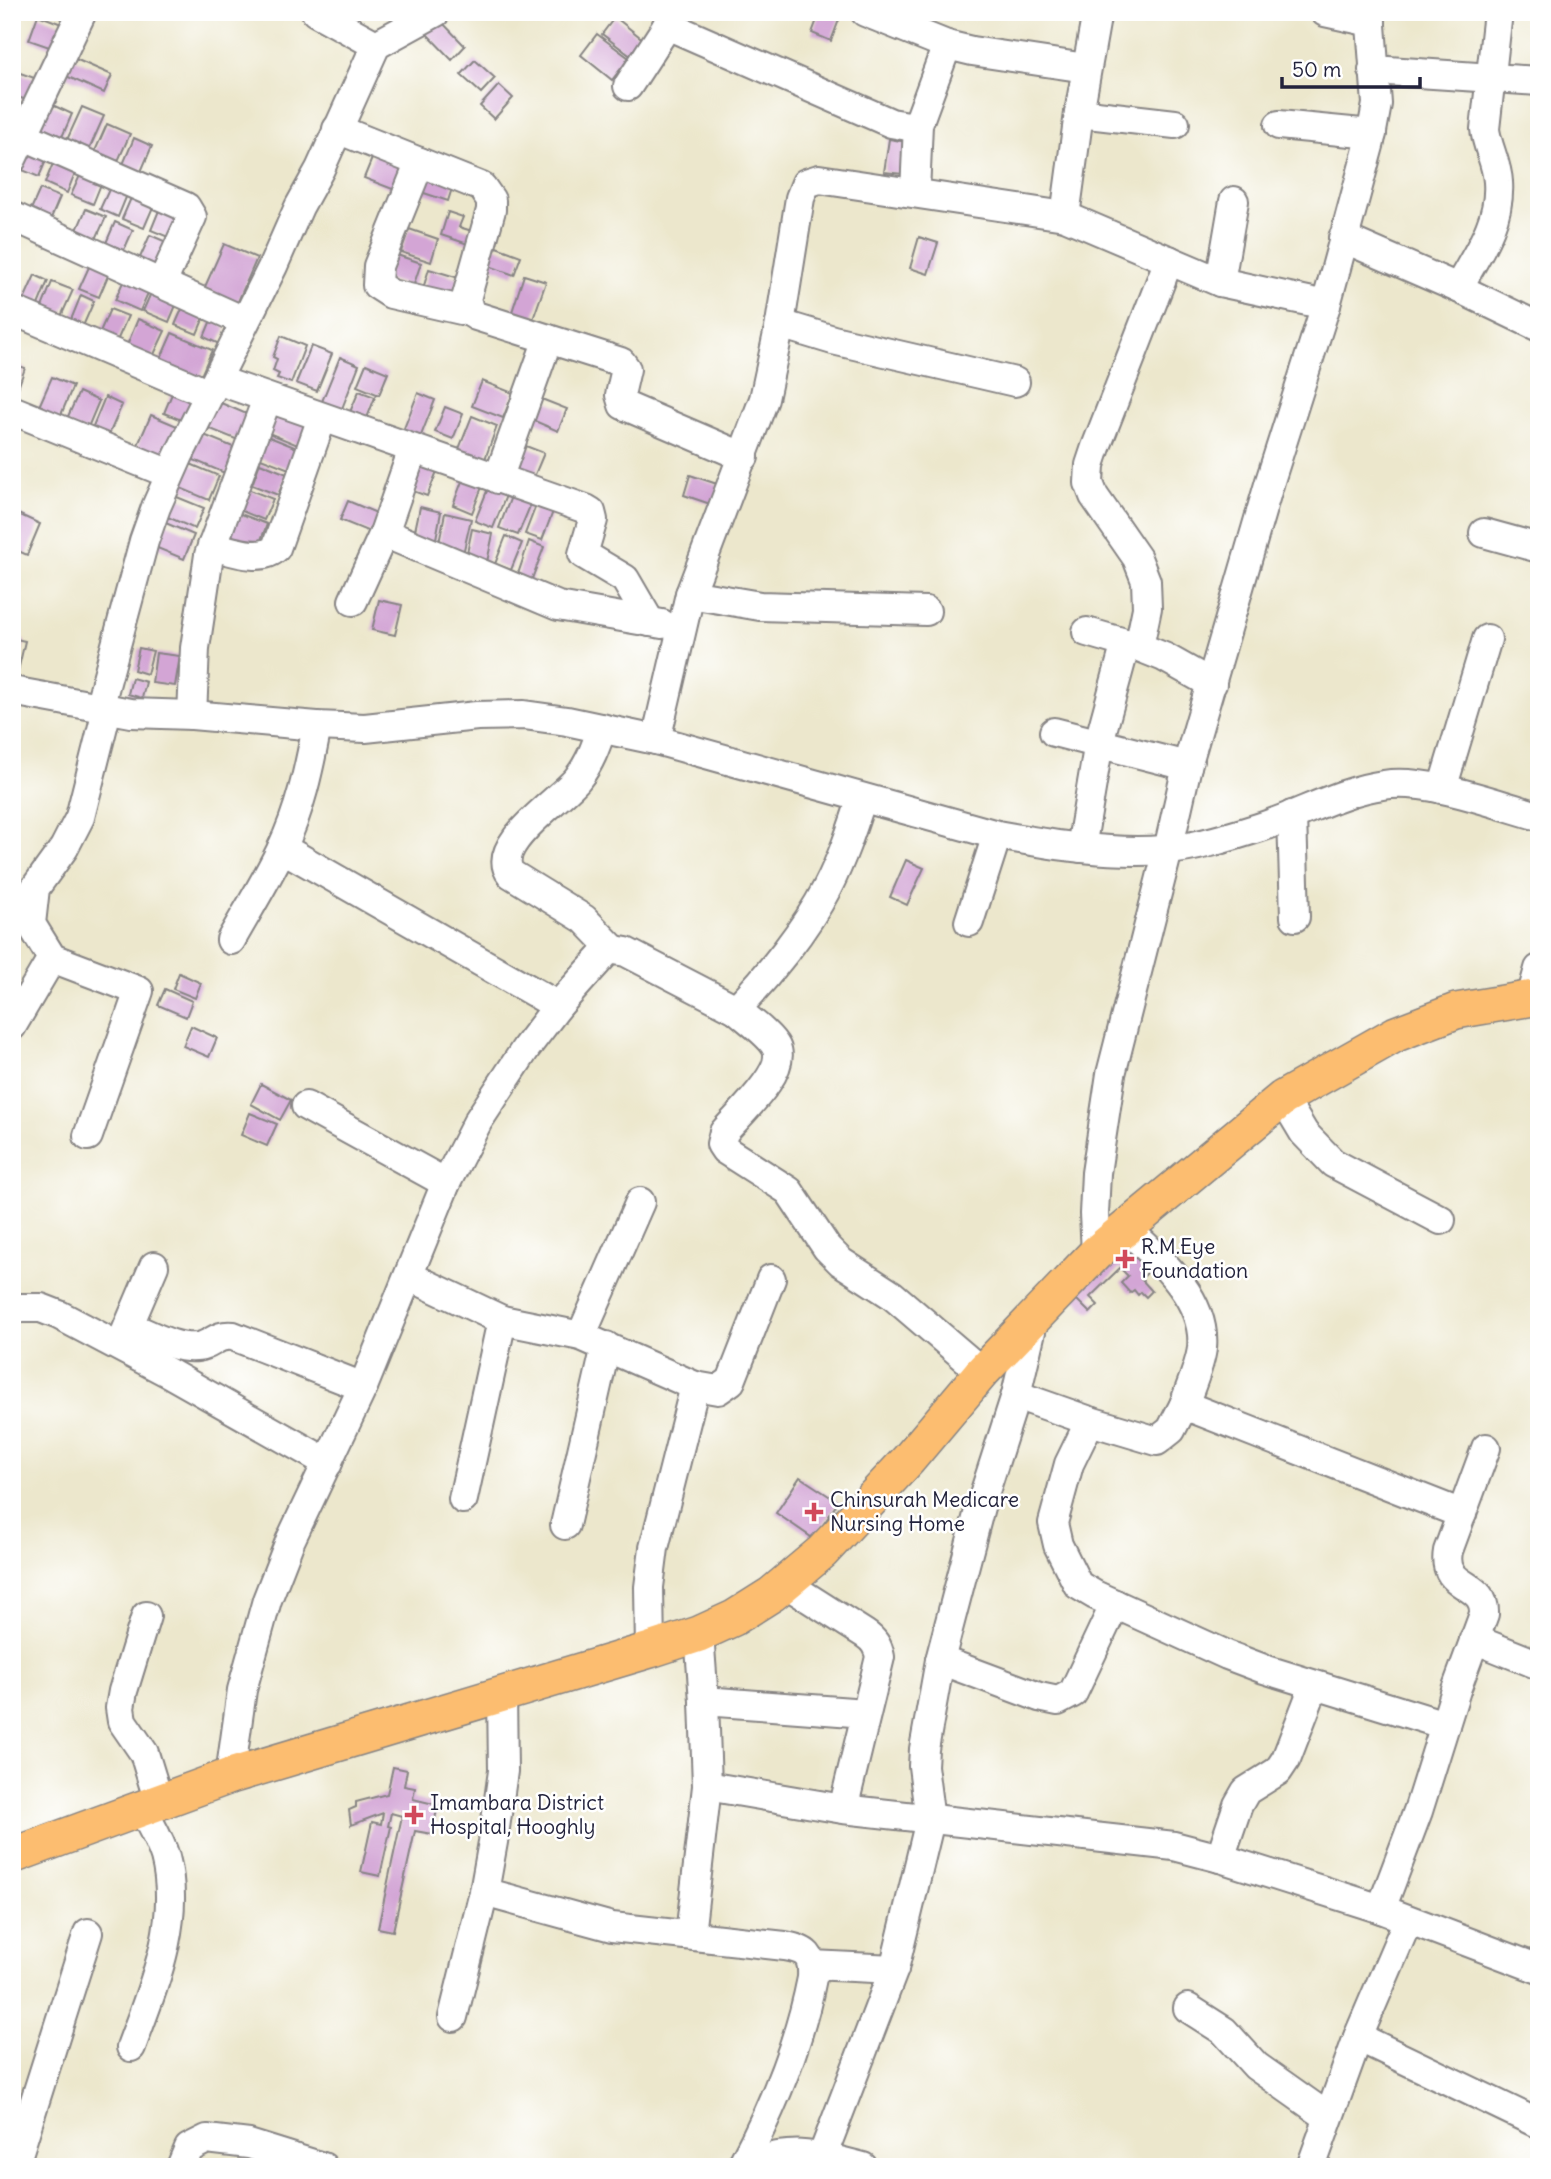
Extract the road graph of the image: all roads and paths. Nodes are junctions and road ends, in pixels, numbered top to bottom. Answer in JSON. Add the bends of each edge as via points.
{"nodes":[{"id":1,"x":82,"y":12,"type":"edge"},
{"id":2,"x":316,"y":12,"type":"edge"},
{"id":3,"x":436,"y":12,"type":"edge"},
{"id":4,"x":865,"y":12,"type":"edge"},
{"id":5,"x":1097,"y":12,"type":"edge"},
{"id":6,"x":1325,"y":12,"type":"edge"},
{"id":7,"x":1499,"y":12,"type":"edge"},
{"id":8,"x":1371,"y":17,"type":"edge"},
{"id":9,"x":672,"y":18,"type":"edge"},
{"id":10,"x":947,"y":45,"type":"junction"},
{"id":11,"x":376,"y":46,"type":"junction"},
{"id":12,"x":1086,"y":68,"type":"junction"},
{"id":13,"x":1373,"y":70,"type":"junction"},
{"id":14,"x":1491,"y":78,"type":"junction"},
{"id":15,"x":1539,"y":81,"type":"edge"},
{"id":16,"x":628,"y":86,"type":"dead end"},
{"id":17,"x":1079,"y":113,"type":"junction"},
{"id":18,"x":918,"y":124,"type":"junction"},
{"id":19,"x":1175,"y":124,"type":"dead end"},
{"id":20,"x":1279,"y":125,"type":"dead end"},
{"id":21,"x":337,"y":128,"type":"junction"},
{"id":22,"x":1372,"y":134,"type":"junction"},
{"id":23,"x":17,"y":147,"type":"edge"},
{"id":24,"x":420,"y":162,"type":"junction"},
{"id":25,"x":915,"y":193,"type":"junction"},
{"id":26,"x":1234,"y":201,"type":"dead end"},
{"id":27,"x":12,"y":216,"type":"edge"},
{"id":28,"x":1065,"y":216,"type":"junction"},
{"id":29,"x":1343,"y":238,"type":"junction"},
{"id":30,"x":1168,"y":260,"type":"junction"},
{"id":31,"x":1220,"y":282,"type":"junction"},
{"id":32,"x":162,"y":283,"type":"junction"},
{"id":33,"x":1458,"y":288,"type":"junction"},
{"id":34,"x":1326,"y":305,"type":"junction"},
{"id":35,"x":12,"y":310,"type":"edge"},
{"id":36,"x":470,"y":312,"type":"junction"},
{"id":37,"x":244,"y":321,"type":"junction"},
{"id":38,"x":780,"y":324,"type":"junction"},
{"id":39,"x":1539,"y":327,"type":"edge"},
{"id":40,"x":548,"y":340,"type":"junction"},
{"id":41,"x":1015,"y":382,"type":"dead end"},
{"id":42,"x":213,"y":387,"type":"junction"},
{"id":43,"x":267,"y":398,"type":"junction"},
{"id":44,"x":12,"y":410,"type":"edge"},
{"id":45,"x":322,"y":418,"type":"junction"},
{"id":46,"x":414,"y":449,"type":"junction"},
{"id":47,"x":744,"y":457,"type":"junction"},
{"id":48,"x":170,"y":474,"type":"junction"},
{"id":49,"x":498,"y":479,"type":"junction"},
{"id":50,"x":384,"y":533,"type":"junction"},
{"id":51,"x":1483,"y":533,"type":"dead end"},
{"id":52,"x":212,"y":546,"type":"junction"},
{"id":53,"x":1539,"y":548,"type":"edge"},
{"id":54,"x":691,"y":594,"type":"junction"},
{"id":55,"x":353,"y":601,"type":"dead end"},
{"id":56,"x":926,"y":611,"type":"dead end"},
{"id":57,"x":650,"y":622,"type":"junction"},
{"id":58,"x":682,"y":628,"type":"junction"},
{"id":59,"x":1087,"y":632,"type":"dead end"},
{"id":60,"x":1487,"y":639,"type":"dead end"},
{"id":61,"x":1132,"y":645,"type":"junction"},
{"id":62,"x":1212,"y":684,"type":"junction"},
{"id":63,"x":12,"y":691,"type":"edge"},
{"id":64,"x":103,"y":709,"type":"junction"},
{"id":65,"x":192,"y":715,"type":"junction"},
{"id":66,"x":317,"y":726,"type":"junction"},
{"id":67,"x":602,"y":728,"type":"junction"},
{"id":68,"x":1054,"y":732,"type":"dead end"},
{"id":69,"x":656,"y":740,"type":"junction"},
{"id":70,"x":1099,"y":742,"type":"junction"},
{"id":71,"x":1187,"y":766,"type":"junction"},
{"id":72,"x":1442,"y":789,"type":"junction"},
{"id":73,"x":862,"y":798,"type":"junction"},
{"id":74,"x":1292,"y":815,"type":"junction"},
{"id":75,"x":1539,"y":816,"type":"edge"},
{"id":76,"x":997,"y":835,"type":"junction"},
{"id":77,"x":282,"y":848,"type":"junction"},
{"id":78,"x":1081,"y":848,"type":"junction"},
{"id":79,"x":1168,"y":850,"type":"junction"},
{"id":80,"x":1295,"y":917,"type":"dead end"},
{"id":81,"x":969,"y":922,"type":"dead end"},
{"id":82,"x":231,"y":940,"type":"dead end"},
{"id":83,"x":613,"y":949,"type":"junction"},
{"id":84,"x":52,"y":958,"type":"junction"},
{"id":85,"x":1536,"y":988,"type":"edge"},
{"id":86,"x":558,"y":1006,"type":"junction"},
{"id":87,"x":736,"y":1009,"type":"junction"},
{"id":88,"x":12,"y":1026,"type":"edge"},
{"id":89,"x":1283,"y":1098,"type":"junction"},
{"id":90,"x":306,"y":1106,"type":"dead end"},
{"id":91,"x":88,"y":1136,"type":"dead end"},
{"id":92,"x":446,"y":1183,"type":"junction"},
{"id":93,"x":640,"y":1202,"type":"dead end"},
{"id":94,"x":1441,"y":1220,"type":"dead end"},
{"id":95,"x":1125,"y":1227,"type":"junction"},
{"id":96,"x":1096,"y":1253,"type":"junction"},
{"id":97,"x":155,"y":1266,"type":"dead end"},
{"id":98,"x":409,"y":1276,"type":"junction"},
{"id":99,"x":771,"y":1279,"type":"dead end"},
{"id":100,"x":12,"y":1310,"type":"edge"},
{"id":101,"x":1035,"y":1314,"type":"junction"},
{"id":102,"x":502,"y":1320,"type":"junction"},
{"id":103,"x":124,"y":1337,"type":"junction"},
{"id":104,"x":593,"y":1341,"type":"junction"},
{"id":105,"x":982,"y":1371,"type":"junction"},
{"id":106,"x":695,"y":1386,"type":"junction"},
{"id":107,"x":363,"y":1387,"type":"junction"},
{"id":108,"x":1016,"y":1395,"type":"junction"},
{"id":109,"x":1184,"y":1405,"type":"junction"},
{"id":110,"x":1090,"y":1421,"type":"junction"},
{"id":111,"x":1486,"y":1448,"type":"dead end"},
{"id":112,"x":328,"y":1463,"type":"junction"},
{"id":113,"x":463,"y":1499,"type":"dead end"},
{"id":114,"x":1462,"y":1514,"type":"junction"},
{"id":115,"x":565,"y":1525,"type":"dead end"},
{"id":116,"x":785,"y":1583,"type":"junction"},
{"id":117,"x":1115,"y":1604,"type":"junction"},
{"id":118,"x":146,"y":1616,"type":"dead end"},
{"id":119,"x":699,"y":1634,"type":"junction"},
{"id":120,"x":1474,"y":1639,"type":"junction"},
{"id":121,"x":650,"y":1650,"type":"junction"},
{"id":122,"x":940,"y":1660,"type":"junction"},
{"id":123,"x":1539,"y":1665,"type":"edge"},
{"id":124,"x":1314,"y":1686,"type":"junction"},
{"id":125,"x":502,"y":1693,"type":"junction"},
{"id":126,"x":704,"y":1701,"type":"junction"},
{"id":127,"x":866,"y":1713,"type":"junction"},
{"id":128,"x":1445,"y":1725,"type":"junction"},
{"id":129,"x":230,"y":1776,"type":"junction"},
{"id":130,"x":707,"y":1786,"type":"junction"},
{"id":131,"x":150,"y":1805,"type":"junction"},
{"id":132,"x":843,"y":1809,"type":"junction"},
{"id":133,"x":929,"y":1820,"type":"junction"},
{"id":134,"x":12,"y":1856,"type":"edge"},
{"id":135,"x":1220,"y":1858,"type":"junction"},
{"id":136,"x":484,"y":1892,"type":"junction"},
{"id":137,"x":1381,"y":1909,"type":"junction"},
{"id":138,"x":1408,"y":1920,"type":"junction"},
{"id":139,"x":88,"y":1933,"type":"dead end"},
{"id":140,"x":690,"y":1935,"type":"junction"},
{"id":141,"x":813,"y":1965,"type":"junction"},
{"id":142,"x":1538,"y":1966,"type":"edge"},
{"id":143,"x":894,"y":1969,"type":"junction"},
{"id":144,"x":1188,"y":2008,"type":"dead end"},
{"id":145,"x":453,"y":2017,"type":"dead end"},
{"id":146,"x":1358,"y":2037,"type":"junction"},
{"id":147,"x":131,"y":2047,"type":"dead end"},
{"id":148,"x":1328,"y":2117,"type":"junction"},
{"id":149,"x":1539,"y":2124,"type":"edge"},
{"id":150,"x":822,"y":2157,"type":"junction"},
{"id":151,"x":742,"y":2166,"type":"edge"},
{"id":152,"x":14,"y":2167,"type":"edge"},
{"id":153,"x":181,"y":2167,"type":"edge"},
{"id":154,"x":323,"y":2167,"type":"edge"},
{"id":155,"x":863,"y":2167,"type":"edge"},
{"id":156,"x":1311,"y":2167,"type":"edge"}],
"edges":[{"from":1,"to":23,"type":"street"},
{"from":2,"to":11,"type":"street"},
{"from":3,"to":11,"type":"street"},
{"from":4,"to":10,"type":"street"},
{"from":5,"to":12,"type":"street"},
{"from":6,"to":8,"type":"street"},
{"from":7,"to":14,"type":"street"},
{"from":8,"to":13,"type":"street"},
{"from":9,"to":16,"type":"street"},
{"from":9,"to":18,"type":"street","via":[[891,123]]},
{"from":10,"to":12,"type":"street"},
{"from":10,"to":18,"type":"street"},
{"from":11,"to":21,"type":"street"},
{"from":12,"to":17,"type":"street"},
{"from":13,"to":14,"type":"street"},
{"from":13,"to":22,"type":"street","via":[[1377,104]]},
{"from":14,"to":15,"type":"street"},
{"from":14,"to":33,"type":"street","via":[[1485,129],[1499,183],[1495,213]]},
{"from":17,"to":19,"type":"street"},
{"from":17,"to":28,"type":"street"},
{"from":18,"to":25,"type":"street"},
{"from":20,"to":22,"type":"street"},
{"from":21,"to":24,"type":"street"},
{"from":21,"to":37,"type":"street"},
{"from":22,"to":29,"type":"street"},
{"from":23,"to":32,"type":"street","via":[[186,207],[192,217]]},
{"from":24,"to":36,"type":"street","via":[[482,187],[491,200],[468,290]]},
{"from":24,"to":36,"type":"street","via":[[378,266],[377,285],[391,294]]},
{"from":25,"to":28,"type":"street"},
{"from":25,"to":38,"type":"street","via":[[820,179],[806,183]]},
{"from":26,"to":31,"type":"street"},
{"from":27,"to":32,"type":"street"},
{"from":28,"to":30,"type":"street"},
{"from":29,"to":33,"type":"street"},
{"from":29,"to":34,"type":"street"},
{"from":30,"to":31,"type":"street"},
{"from":30,"to":61,"type":"street","via":[[1090,465],[1094,496],[1137,558],[1146,581],[1147,608]]},
{"from":31,"to":34,"type":"street"},
{"from":32,"to":37,"type":"street"},
{"from":33,"to":39,"type":"street"},
{"from":34,"to":62,"type":"street"},
{"from":35,"to":42,"type":"street"},
{"from":36,"to":40,"type":"street"},
{"from":37,"to":42,"type":"street"},
{"from":38,"to":41,"type":"street"},
{"from":38,"to":47,"type":"street","via":[[764,400]]},
{"from":40,"to":47,"type":"street","via":[[621,362],[626,369],[620,395],[623,405]]},
{"from":40,"to":49,"type":"street"},
{"from":42,"to":43,"type":"street"},
{"from":42,"to":48,"type":"street"},
{"from":43,"to":45,"type":"street"},
{"from":43,"to":52,"type":"street"},
{"from":44,"to":48,"type":"street"},
{"from":45,"to":46,"type":"street"},
{"from":45,"to":52,"type":"street","via":[[276,548],[256,555]]},
{"from":46,"to":49,"type":"street"},
{"from":46,"to":50,"type":"street"},
{"from":47,"to":54,"type":"street"},
{"from":48,"to":64,"type":"street","via":[[144,541]]},
{"from":49,"to":57,"type":"street","via":[[591,512],[583,554],[625,579]]},
{"from":50,"to":55,"type":"street"},
{"from":50,"to":57,"type":"street","via":[[558,606]]},
{"from":51,"to":53,"type":"street"},
{"from":52,"to":65,"type":"street","via":[[195,648]]},
{"from":54,"to":56,"type":"street","via":[[760,606]]},
{"from":54,"to":58,"type":"street"},
{"from":57,"to":58,"type":"street"},
{"from":58,"to":69,"type":"street"},
{"from":59,"to":61,"type":"street"},
{"from":60,"to":72,"type":"street"},
{"from":61,"to":62,"type":"street"},
{"from":61,"to":70,"type":"street"},
{"from":62,"to":71,"type":"street"},
{"from":63,"to":64,"type":"street"},
{"from":64,"to":65,"type":"street"},
{"from":64,"to":84,"type":"street","via":[[76,825],[35,888],[31,924]]},
{"from":65,"to":66,"type":"street"},
{"from":66,"to":67,"type":"street","via":[[365,728],[524,715]]},
{"from":66,"to":77,"type":"street","via":[[302,796]]},
{"from":67,"to":69,"type":"street"},
{"from":67,"to":83,"type":"street","via":[[580,776],[516,838],[505,863],[511,874],[583,919]]},
{"from":68,"to":70,"type":"street"},
{"from":69,"to":73,"type":"street"},
{"from":70,"to":71,"type":"street"},
{"from":70,"to":78,"type":"street"},
{"from":71,"to":79,"type":"street"},
{"from":72,"to":74,"type":"street","via":[[1384,784]]},
{"from":72,"to":75,"type":"street"},
{"from":73,"to":76,"type":"street"},
{"from":73,"to":87,"type":"street","via":[[825,891],[759,985]]},
{"from":74,"to":79,"type":"street","via":[[1259,828]]},
{"from":74,"to":80,"type":"street"},
{"from":76,"to":78,"type":"street"},
{"from":76,"to":81,"type":"street"},
{"from":77,"to":82,"type":"street"},
{"from":77,"to":86,"type":"street"},
{"from":78,"to":79,"type":"street"},
{"from":79,"to":96,"type":"street","via":[[1111,1074],[1096,1173]]},
{"from":83,"to":86,"type":"street"},
{"from":83,"to":87,"type":"street"},
{"from":84,"to":88,"type":"street"},
{"from":84,"to":91,"type":"street","via":[[139,990]]},
{"from":85,"to":89,"type":"main road","via":[[1396,1034]]},
{"from":86,"to":92,"type":"street","via":[[478,1121]]},
{"from":87,"to":105,"type":"street","via":[[775,1044],[779,1055],[775,1072],[724,1132],[721,1144],[725,1150],[789,1191],[841,1262],[902,1303]]},
{"from":89,"to":94,"type":"street","via":[[1304,1133],[1333,1163]]},
{"from":89,"to":95,"type":"main road"},
{"from":90,"to":92,"type":"street"},
{"from":92,"to":98,"type":"street"},
{"from":93,"to":104,"type":"street"},
{"from":95,"to":96,"type":"main road"},
{"from":95,"to":109,"type":"street","via":[[1181,1284],[1197,1316],[1202,1349]]},
{"from":96,"to":101,"type":"main road"},
{"from":97,"to":103,"type":"street"},
{"from":98,"to":102,"type":"street"},
{"from":98,"to":107,"type":"street"},
{"from":99,"to":106,"type":"street","via":[[731,1381],[718,1390]]},
{"from":100,"to":103,"type":"street","via":[[41,1308]]},
{"from":101,"to":105,"type":"main road"},
{"from":101,"to":108,"type":"street"},
{"from":102,"to":104,"type":"street"},
{"from":102,"to":113,"type":"street"},
{"from":103,"to":107,"type":"street","via":[[198,1347],[218,1336],[233,1336]]},
{"from":103,"to":112,"type":"street"},
{"from":104,"to":106,"type":"street"},
{"from":104,"to":115,"type":"street"},
{"from":105,"to":116,"type":"main road","via":[[908,1460],[822,1552]]},
{"from":106,"to":121,"type":"street","via":[[654,1548]]},
{"from":107,"to":112,"type":"street"},
{"from":108,"to":110,"type":"street"},
{"from":108,"to":122,"type":"street","via":[[980,1507]]},
{"from":109,"to":110,"type":"street","via":[[1171,1430],[1157,1441]]},
{"from":109,"to":114,"type":"street"},
{"from":110,"to":117,"type":"street","via":[[1069,1464],[1053,1523],[1058,1545],[1078,1585]]},
{"from":111,"to":114,"type":"street"},
{"from":112,"to":129,"type":"street","via":[[290,1541],[257,1631],[242,1690]]},
{"from":114,"to":120,"type":"street","via":[[1447,1565],[1452,1576],[1484,1604]]},
{"from":116,"to":119,"type":"main road","via":[[734,1618]]},
{"from":116,"to":127,"type":"street","via":[[874,1640],[880,1657]]},
{"from":117,"to":122,"type":"street","via":[[1073,1693],[1058,1701]]},
{"from":117,"to":124,"type":"street","via":[[1227,1655]]},
{"from":118,"to":131,"type":"street","via":[[120,1708],[122,1721],[144,1753]]},
{"from":119,"to":121,"type":"main road"},
{"from":119,"to":126,"type":"street"},
{"from":120,"to":123,"type":"street"},
{"from":120,"to":128,"type":"street"},
{"from":121,"to":125,"type":"main road"},
{"from":122,"to":133,"type":"street","via":[[924,1749]]},
{"from":124,"to":128,"type":"street"},
{"from":124,"to":135,"type":"street","via":[[1286,1759],[1278,1771],[1246,1791]]},
{"from":125,"to":129,"type":"main road"},
{"from":125,"to":136,"type":"street","via":[[503,1770]]},
{"from":126,"to":127,"type":"street"},
{"from":126,"to":130,"type":"street"},
{"from":127,"to":132,"type":"street"},
{"from":128,"to":137,"type":"street"},
{"from":129,"to":131,"type":"main road"},
{"from":130,"to":132,"type":"street"},
{"from":130,"to":140,"type":"street"},
{"from":131,"to":134,"type":"main road"},
{"from":131,"to":147,"type":"street","via":[[165,1856],[170,1904],[167,1936]]},
{"from":132,"to":133,"type":"street"},
{"from":133,"to":135,"type":"street","via":[[1174,1846]]},
{"from":133,"to":143,"type":"street"},
{"from":135,"to":137,"type":"street"},
{"from":136,"to":140,"type":"street","via":[[612,1927]]},
{"from":136,"to":145,"type":"street"},
{"from":137,"to":138,"type":"street"},
{"from":138,"to":142,"type":"street"},
{"from":138,"to":146,"type":"street"},
{"from":139,"to":152,"type":"street"},
{"from":140,"to":141,"type":"street","via":[[799,1949]]},
{"from":141,"to":143,"type":"street"},
{"from":141,"to":151,"type":"street","via":[[791,2058]]},
{"from":143,"to":150,"type":"street"},
{"from":144,"to":148,"type":"street","via":[[1224,2031],[1256,2066]]},
{"from":146,"to":148,"type":"street"},
{"from":146,"to":149,"type":"street"},
{"from":148,"to":156,"type":"street"},
{"from":150,"to":151,"type":"street","via":[[789,2154]]},
{"from":150,"to":155,"type":"street"},
{"from":153,"to":154,"type":"street","via":[[189,2148],[207,2139],[249,2144]]}]}
